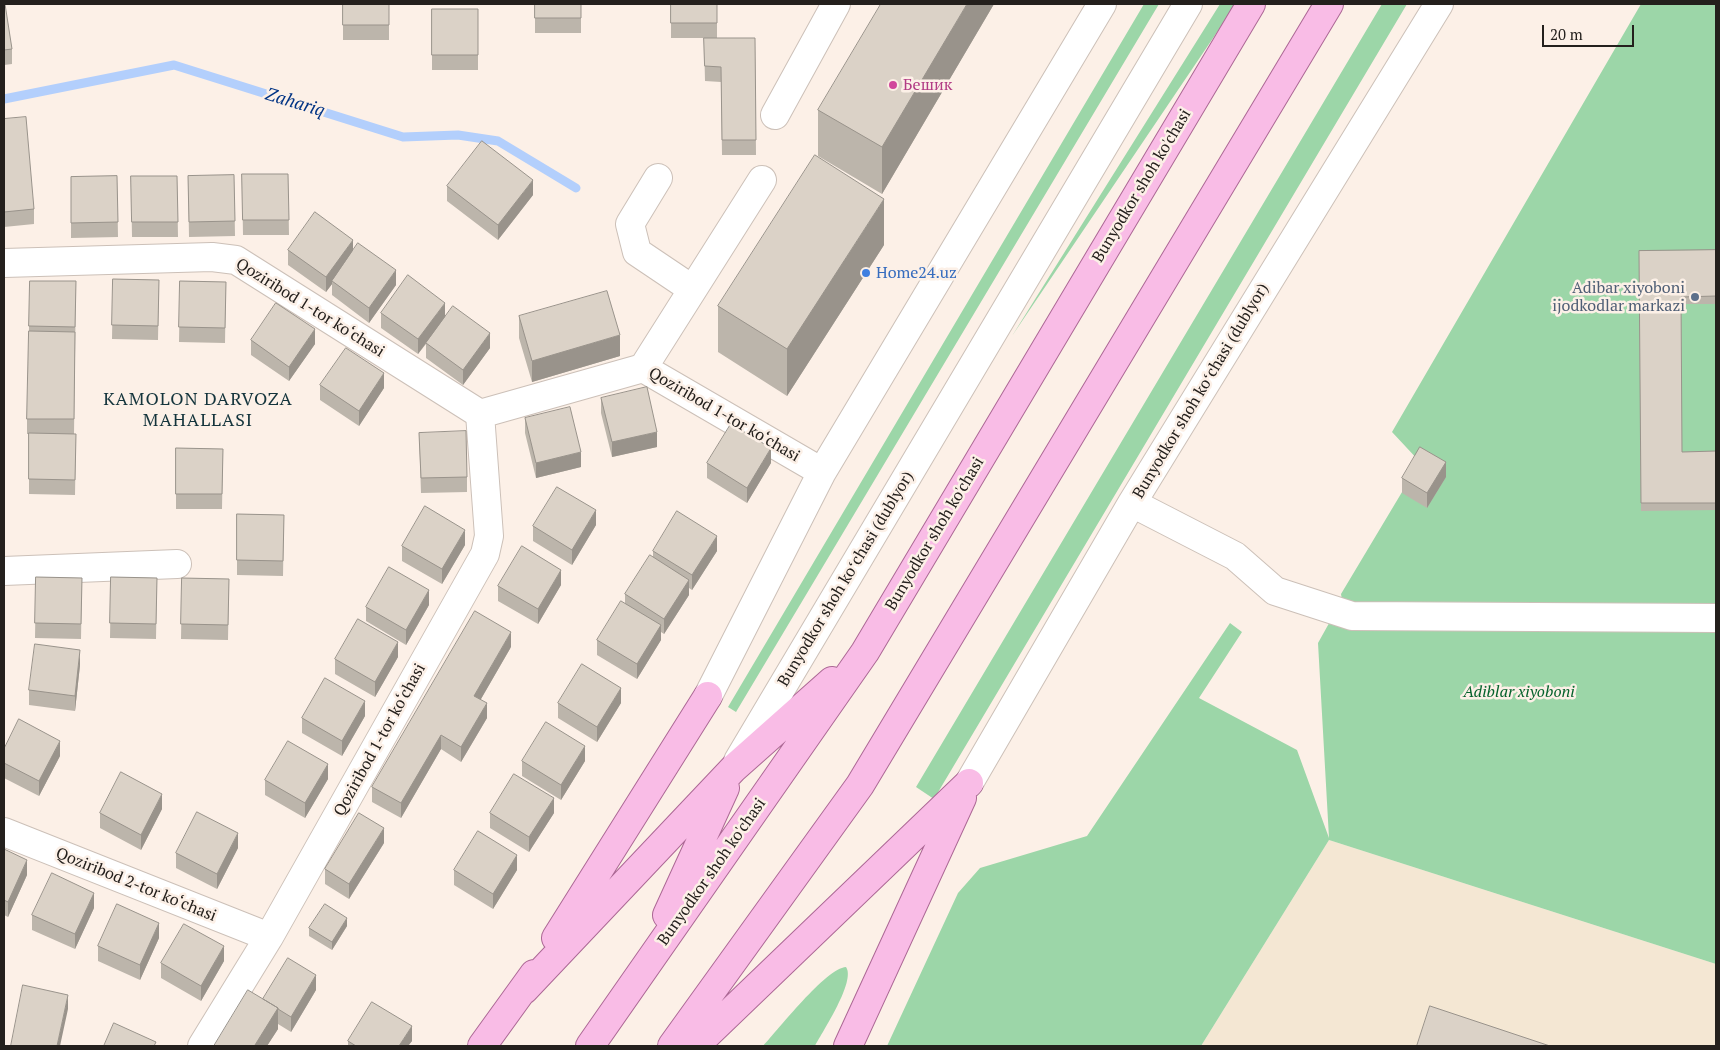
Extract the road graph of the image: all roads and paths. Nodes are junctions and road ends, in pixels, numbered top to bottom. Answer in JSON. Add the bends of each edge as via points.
{"nodes":[{"id":1,"x":836,"y":4,"type":"edge"},
{"id":2,"x":1102,"y":4,"type":"edge"},
{"id":3,"x":1188,"y":4,"type":"edge"},
{"id":4,"x":1251,"y":4,"type":"edge"},
{"id":5,"x":1329,"y":4,"type":"edge"},
{"id":6,"x":1438,"y":4,"type":"edge"},
{"id":7,"x":775,"y":115,"type":"dead end"},
{"id":8,"x":658,"y":178,"type":"dead end"},
{"id":9,"x":762,"y":180,"type":"dead end"},
{"id":10,"x":4,"y":263,"type":"edge"},
{"id":11,"x":692,"y":289,"type":"junction"},
{"id":12,"x":643,"y":368,"type":"junction"},
{"id":13,"x":480,"y":414,"type":"junction"},
{"id":14,"x":822,"y":472,"type":"junction"},
{"id":15,"x":1132,"y":503,"type":"junction"},
{"id":16,"x":177,"y":564,"type":"dead end"},
{"id":17,"x":4,"y":571,"type":"edge"},
{"id":18,"x":1716,"y":618,"type":"edge"},
{"id":19,"x":865,"y":652,"type":"junction"},
{"id":20,"x":708,"y":696,"type":"joint"},
{"id":21,"x":734,"y":768,"type":"junction"},
{"id":22,"x":969,"y":783,"type":"junction"},
{"id":23,"x":4,"y":832,"type":"edge"},
{"id":24,"x":269,"y":937,"type":"junction"},
{"id":25,"x":637,"y":980,"type":"junction"},
{"id":26,"x":524,"y":990,"type":"junction"},
{"id":27,"x":202,"y":1046,"type":"edge"},
{"id":28,"x":482,"y":1046,"type":"edge"},
{"id":29,"x":590,"y":1046,"type":"edge"},
{"id":30,"x":672,"y":1046,"type":"edge"},
{"id":31,"x":695,"y":1046,"type":"edge"},
{"id":32,"x":848,"y":1046,"type":"edge"}],
"edges":[{"from":1,"to":7,"type":"street"},
{"from":2,"to":14,"type":"street"},
{"from":3,"to":21,"type":"street","name":"Bunyodkor shoh koʻchasi (dublyor)"},
{"from":4,"to":19,"type":"main road","name":"Bunyodkor shoh ko'chasi"},
{"from":5,"to":30,"type":"main road","via":[[860,785]]},
{"from":6,"to":15,"type":"street","name":"Bunyodkor shoh koʻchasi (dublyor)"},
{"from":8,"to":11,"type":"street","via":[[630,224],[637,252]]},
{"from":9,"to":11,"type":"street"},
{"from":10,"to":13,"type":"street","name":"Qoziribod 1-tor ko‘chasi","via":[[212,257],[236,260]]},
{"from":11,"to":12,"type":"street"},
{"from":12,"to":13,"type":"street","name":"Qoziribod 1-tor ko‘chasi"},
{"from":12,"to":14,"type":"street","name":"Qoziribod 1-tor ko‘chasi"},
{"from":13,"to":24,"type":"street","name":"Qoziribod 1-tor ko‘chasi","via":[[489,536],[485,554]]},
{"from":14,"to":20,"type":"street"},
{"from":15,"to":18,"type":"street","via":[[1235,556],[1275,591],[1352,616]]},
{"from":15,"to":22,"type":"street","name":"Bunyodkor shoh koʻchasi (dublyor)"},
{"from":16,"to":17,"type":"street"},
{"from":19,"to":21,"type":"main road"},
{"from":19,"to":25,"type":"main road","name":"Bunyodkor shoh ko'chasi"},
{"from":20,"to":26,"type":"main road"},
{"from":21,"to":25,"type":"main road"},
{"from":21,"to":26,"type":"main road"},
{"from":22,"to":31,"type":"main road"},
{"from":22,"to":32,"type":"main road"},
{"from":23,"to":24,"type":"street","name":"Qoziribod 2-tor ko‘chasi"},
{"from":24,"to":27,"type":"street","name":"Qoziribod 1-tor ko‘chasi"},
{"from":25,"to":29,"type":"main road","name":"Bunyodkor shoh ko'chasi"},
{"from":26,"to":28,"type":"main road"}]}
